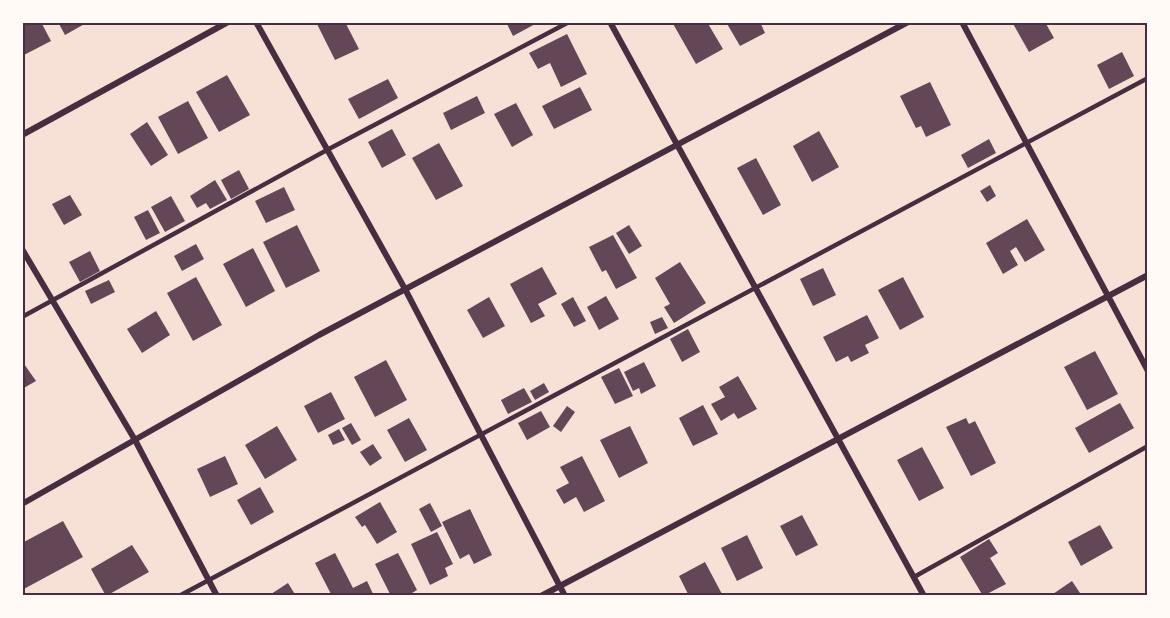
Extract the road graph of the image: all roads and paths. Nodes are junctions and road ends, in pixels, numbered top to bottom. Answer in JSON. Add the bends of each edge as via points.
{"nodes":[{"id":1,"x":228,"y":22,"type":"edge"},
{"id":2,"x":256,"y":22,"type":"edge"},
{"id":3,"x":569,"y":22,"type":"edge"},
{"id":4,"x":610,"y":22,"type":"edge"},
{"id":5,"x":908,"y":22,"type":"edge"},
{"id":6,"x":962,"y":22,"type":"edge"},
{"id":7,"x":1148,"y":78,"type":"edge"},
{"id":8,"x":22,"y":135,"type":"edge"},
{"id":9,"x":1026,"y":143,"type":"junction"},
{"id":10,"x":676,"y":145,"type":"junction"},
{"id":11,"x":327,"y":150,"type":"junction"},
{"id":12,"x":22,"y":249,"type":"edge"},
{"id":13,"x":1148,"y":275,"type":"edge"},
{"id":14,"x":754,"y":288,"type":"junction"},
{"id":15,"x":405,"y":290,"type":"junction"},
{"id":16,"x":1108,"y":296,"type":"junction"},
{"id":17,"x":53,"y":301,"type":"junction"},
{"id":18,"x":22,"y":317,"type":"edge"},
{"id":19,"x":1148,"y":370,"type":"edge"},
{"id":20,"x":480,"y":434,"type":"junction"},
{"id":21,"x":837,"y":438,"type":"junction"},
{"id":22,"x":135,"y":440,"type":"junction"},
{"id":23,"x":1148,"y":446,"type":"edge"},
{"id":24,"x":22,"y":504,"type":"edge"},
{"id":25,"x":914,"y":577,"type":"junction"},
{"id":26,"x":208,"y":580,"type":"junction"},
{"id":27,"x":559,"y":585,"type":"junction"},
{"id":28,"x":179,"y":596,"type":"edge"},
{"id":29,"x":217,"y":596,"type":"edge"},
{"id":30,"x":541,"y":596,"type":"edge"},
{"id":31,"x":565,"y":596,"type":"edge"},
{"id":32,"x":924,"y":596,"type":"edge"}],
"edges":[{"from":1,"to":8,"type":"street"},
{"from":2,"to":11,"type":"street"},
{"from":3,"to":11,"type":"lane"},
{"from":4,"to":10,"type":"street"},
{"from":5,"to":10,"type":"street"},
{"from":6,"to":9,"type":"street"},
{"from":7,"to":9,"type":"lane"},
{"from":9,"to":14,"type":"lane"},
{"from":9,"to":16,"type":"street"},
{"from":10,"to":14,"type":"street"},
{"from":10,"to":15,"type":"street"},
{"from":11,"to":15,"type":"street"},
{"from":11,"to":17,"type":"lane"},
{"from":12,"to":17,"type":"street"},
{"from":13,"to":16,"type":"street"},
{"from":14,"to":20,"type":"lane"},
{"from":14,"to":21,"type":"street"},
{"from":15,"to":20,"type":"street"},
{"from":15,"to":22,"type":"street"},
{"from":16,"to":19,"type":"street"},
{"from":16,"to":21,"type":"street"},
{"from":17,"to":18,"type":"lane"},
{"from":17,"to":22,"type":"street"},
{"from":20,"to":26,"type":"lane"},
{"from":20,"to":27,"type":"street"},
{"from":21,"to":25,"type":"street"},
{"from":21,"to":27,"type":"street"},
{"from":22,"to":24,"type":"street"},
{"from":22,"to":26,"type":"street"},
{"from":23,"to":25,"type":"lane"},
{"from":25,"to":32,"type":"street"},
{"from":26,"to":28,"type":"lane"},
{"from":26,"to":29,"type":"street"},
{"from":27,"to":30,"type":"street"},
{"from":27,"to":31,"type":"street"}]}
